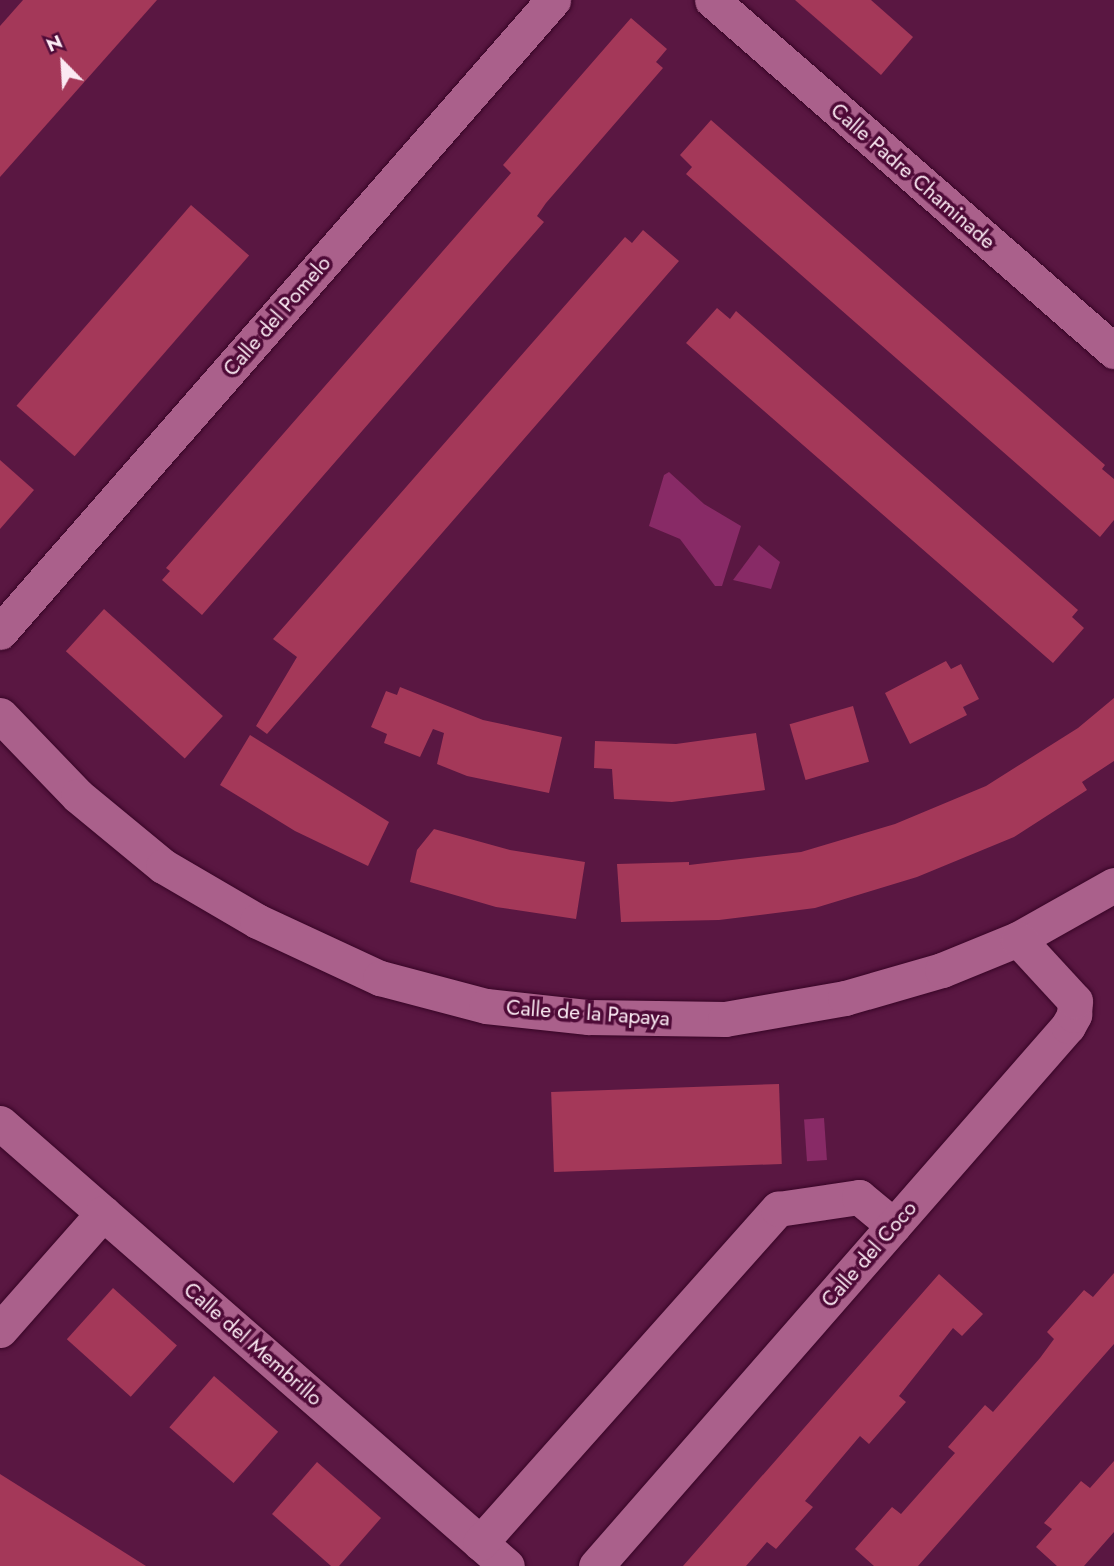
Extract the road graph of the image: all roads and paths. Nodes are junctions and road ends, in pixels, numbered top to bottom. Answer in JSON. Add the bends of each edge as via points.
{"nodes":[{"id":1,"x":553,"y":0,"type":"edge"},
{"id":2,"x":712,"y":0,"type":"edge"},
{"id":3,"x":1114,"y":351,"type":"edge"},
{"id":4,"x":0,"y":632,"type":"edge"},
{"id":5,"x":0,"y":715,"type":"edge"},
{"id":6,"x":1114,"y":886,"type":"edge"},
{"id":7,"x":1018,"y":939,"type":"junction"},
{"id":8,"x":0,"y":1123,"type":"edge"},
{"id":9,"x":103,"y":1213,"type":"junction"},
{"id":10,"x":894,"y":1226,"type":"junction"},
{"id":11,"x":0,"y":1330,"type":"edge"},
{"id":12,"x":480,"y":1543,"type":"junction"},
{"id":13,"x":506,"y":1566,"type":"edge"},
{"id":14,"x":596,"y":1566,"type":"edge"}],
"edges":[{"from":1,"to":4,"type":"street","name":"Calle del Pomelo"},
{"from":2,"to":3,"type":"street","name":"Calle Padre Chaminade"},
{"from":5,"to":7,"type":"street","name":"Calle de la Papaya","via":[[78,796],[163,866],[257,921],[380,978],[486,1006],[588,1017],[725,1019],[845,998],[942,970]]},
{"from":6,"to":7,"type":"street","name":"Calle de la Papaya"},
{"from":7,"to":10,"type":"street","name":"Calle del Coco","via":[[1075,1001],[1074,1015]]},
{"from":8,"to":9,"type":"street","name":"Calle del Membrillo"},
{"from":9,"to":11,"type":"street"},
{"from":9,"to":12,"type":"street","name":"Calle del Membrillo"},
{"from":10,"to":12,"type":"street","via":[[859,1197],[778,1209]]},
{"from":10,"to":14,"type":"street","name":"Calle del Coco"},
{"from":12,"to":13,"type":"street","name":"Calle del Membrillo"}]}
